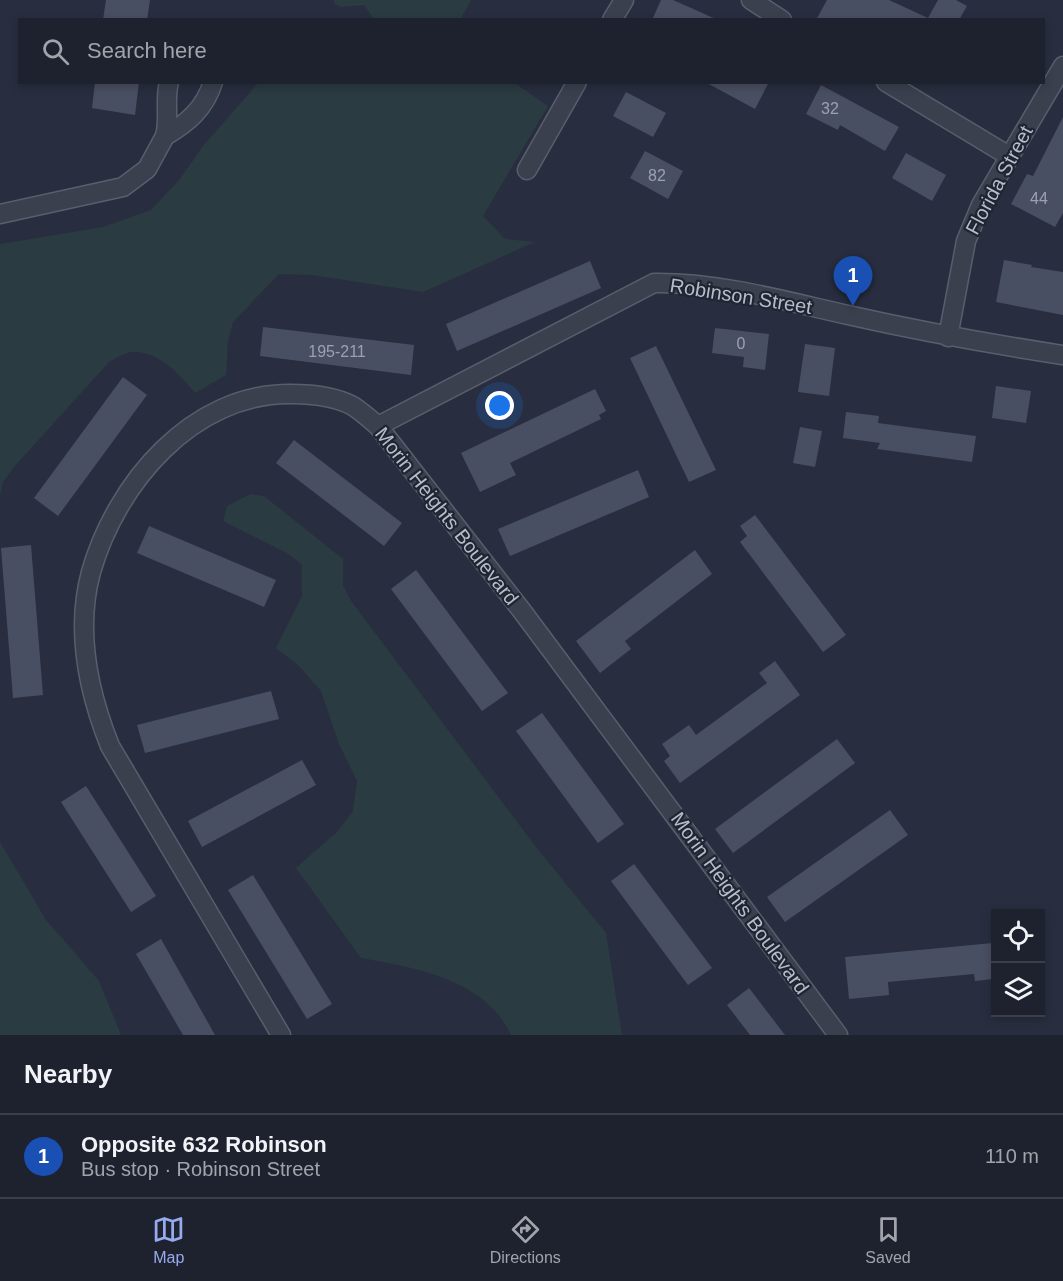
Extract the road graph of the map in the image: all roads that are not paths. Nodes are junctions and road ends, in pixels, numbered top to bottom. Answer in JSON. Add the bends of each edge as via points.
{"nodes":[{"id":1,"x":624,"y":0,"type":"edge"},
{"id":2,"x":751,"y":0,"type":"edge"},
{"id":3,"x":613,"y":18,"type":"edge"},
{"id":4,"x":779,"y":18,"type":"edge"},
{"id":5,"x":1063,"y":66,"type":"edge"},
{"id":6,"x":169,"y":84,"type":"edge"},
{"id":7,"x":212,"y":84,"type":"edge"},
{"id":8,"x":575,"y":84,"type":"edge"},
{"id":9,"x":889,"y":84,"type":"edge"},
{"id":10,"x":165,"y":136,"type":"junction"},
{"id":11,"x":1009,"y":156,"type":"junction"},
{"id":12,"x":527,"y":170,"type":"dead end"},
{"id":13,"x":0,"y":214,"type":"edge"},
{"id":14,"x":948,"y":337,"type":"junction"},
{"id":15,"x":1063,"y":355,"type":"edge"},
{"id":16,"x":378,"y":426,"type":"junction"},
{"id":17,"x":281,"y":1035,"type":"edge"},
{"id":18,"x":838,"y":1035,"type":"edge"}],
"edges":[{"from":1,"to":3,"type":"street"},
{"from":2,"to":4,"type":"street"},
{"from":5,"to":11,"type":"street","name":"Florida Street"},
{"from":6,"to":10,"type":"street"},
{"from":7,"to":10,"type":"street","via":[[204,106]]},
{"from":8,"to":12,"type":"street"},
{"from":9,"to":11,"type":"street"},
{"from":10,"to":13,"type":"street","via":[[147,169],[123,187]]},
{"from":11,"to":14,"type":"street","name":"Florida Street","via":[[966,241]]},
{"from":14,"to":15,"type":"street","name":"Robinson Street"},
{"from":14,"to":16,"type":"street","name":"Robinson Street","via":[[786,302],[690,285],[654,283]]},
{"from":16,"to":17,"type":"street","name":"Morin Heights Boulevard","via":[[352,406],[313,394],[265,395],[217,409],[181,434],[144,469],[108,528],[91,573],[87,597],[86,659],[92,700],[110,746]]},
{"from":16,"to":18,"type":"street","name":"Morin Heights Boulevard","via":[[515,602]]}]}
